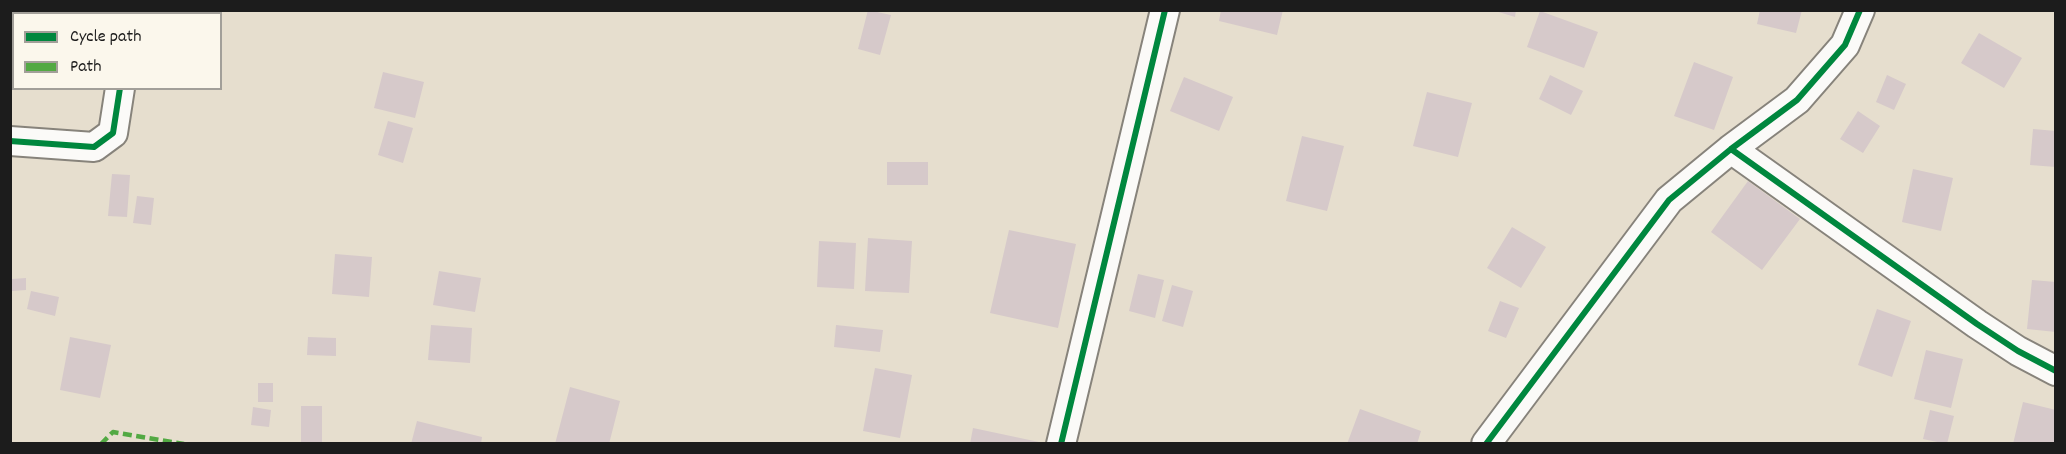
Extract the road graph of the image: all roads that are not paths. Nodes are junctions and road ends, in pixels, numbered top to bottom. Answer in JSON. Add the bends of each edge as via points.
{"nodes":[{"id":1,"x":1165,"y":10,"type":"edge"},
{"id":2,"x":1860,"y":10,"type":"edge"},
{"id":3,"x":120,"y":90,"type":"edge"},
{"id":4,"x":10,"y":141,"type":"edge"},
{"id":5,"x":1731,"y":149,"type":"junction"},
{"id":6,"x":2055,"y":370,"type":"edge"},
{"id":7,"x":1061,"y":444,"type":"edge"},
{"id":8,"x":1486,"y":444,"type":"edge"}],
"edges":[{"from":1,"to":7,"type":"street"},
{"from":2,"to":5,"type":"street","via":[[1845,45],[1797,100]]},
{"from":3,"to":4,"type":"street","via":[[113,134],[94,147]]},
{"from":5,"to":6,"type":"street","via":[[1977,324]]},
{"from":5,"to":8,"type":"street","via":[[1669,200]]}]}
